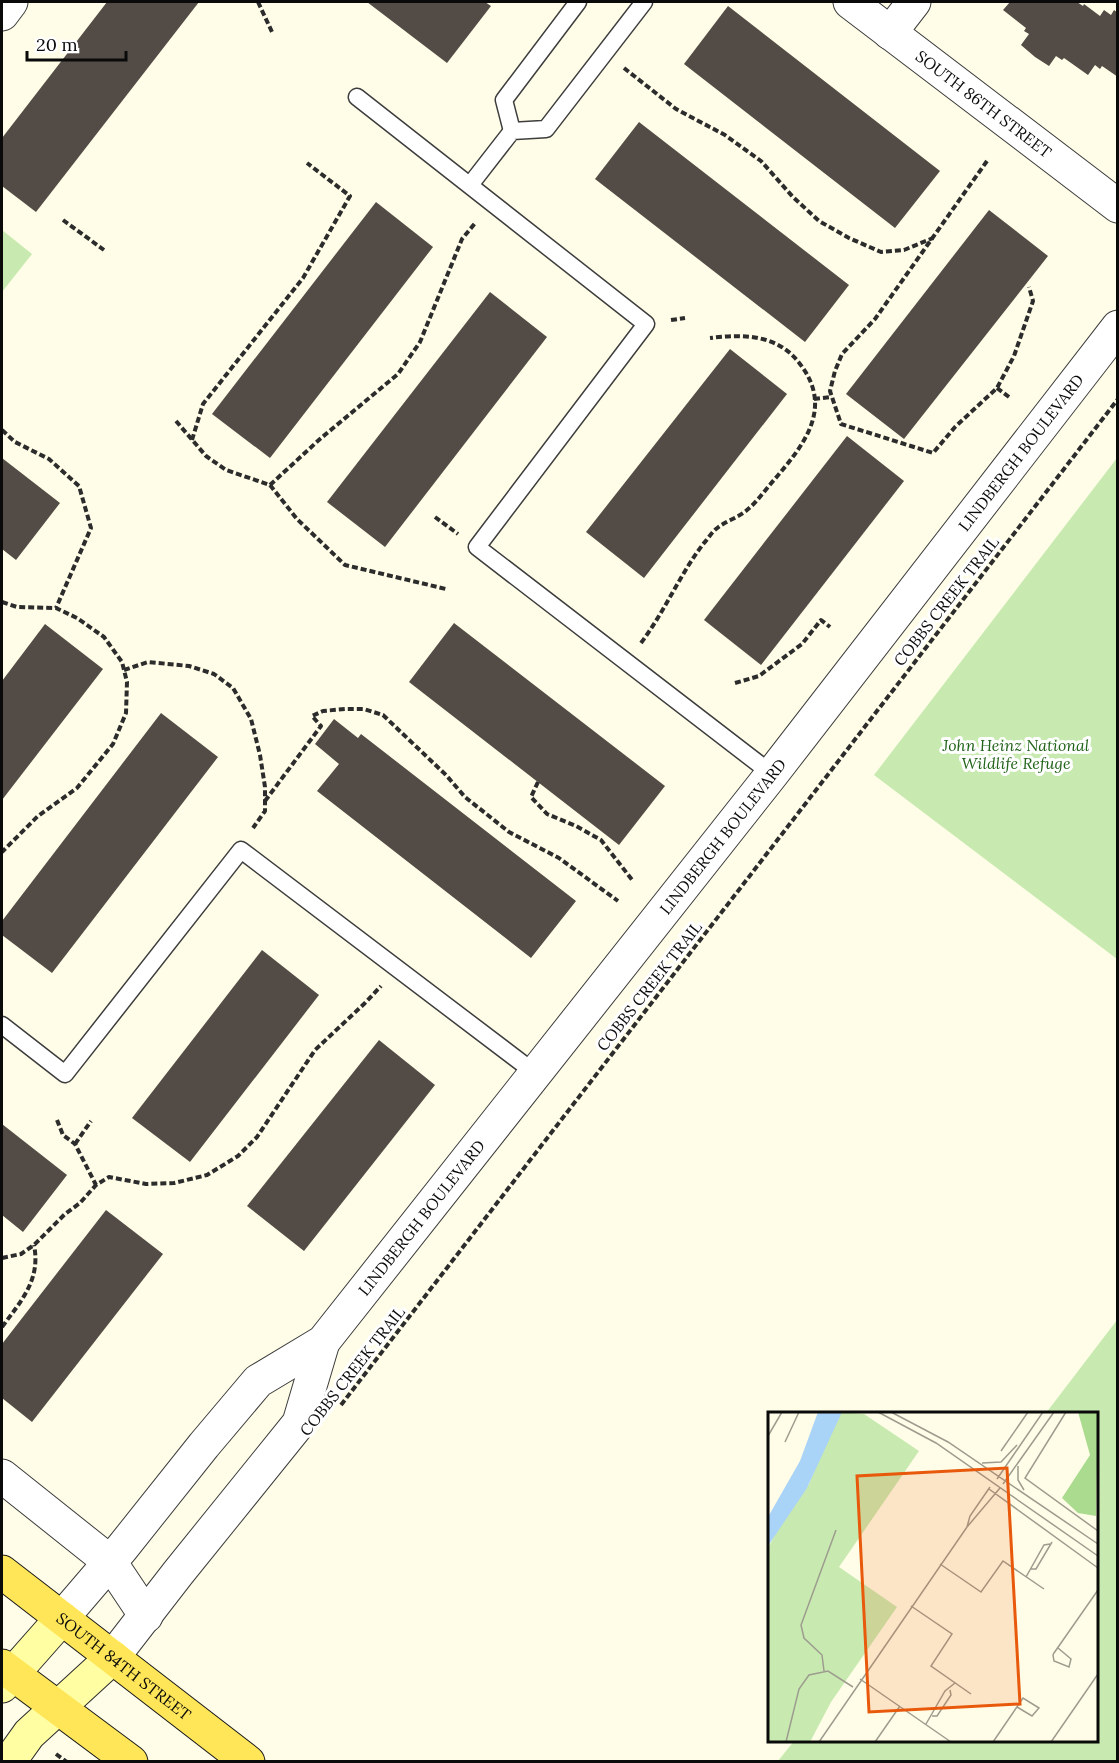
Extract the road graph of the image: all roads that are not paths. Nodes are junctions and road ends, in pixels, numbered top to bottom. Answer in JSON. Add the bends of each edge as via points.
{"nodes":[{"id":1,"x":11,"y":2,"type":"edge"},
{"id":2,"x":578,"y":2,"type":"edge"},
{"id":3,"x":644,"y":2,"type":"edge"},
{"id":4,"x":850,"y":2,"type":"edge"},
{"id":5,"x":914,"y":2,"type":"edge"},
{"id":6,"x":2,"y":14,"type":"edge"},
{"id":7,"x":890,"y":33,"type":"junction"},
{"id":8,"x":357,"y":97,"type":"dead end"},
{"id":9,"x":512,"y":131,"type":"junction"},
{"id":10,"x":470,"y":185,"type":"junction"},
{"id":11,"x":1118,"y":206,"type":"edge"},
{"id":12,"x":1118,"y":327,"type":"edge"},
{"id":13,"x":772,"y":774,"type":"junction"},
{"id":14,"x":2,"y":1025,"type":"edge"},
{"id":15,"x":535,"y":1073,"type":"junction"},
{"id":16,"x":323,"y":1342,"type":"junction"},
{"id":17,"x":2,"y":1476,"type":"edge"},
{"id":18,"x":110,"y":1563,"type":"junction"},
{"id":19,"x":2,"y":1572,"type":"edge"},
{"id":20,"x":146,"y":1616,"type":"junction"},
{"id":21,"x":62,"y":1618,"type":"junction"},
{"id":22,"x":113,"y":1657,"type":"junction"},
{"id":23,"x":5,"y":1675,"type":"edge"},
{"id":24,"x":59,"y":1706,"type":"junction"},
{"id":25,"x":9,"y":1761,"type":"edge"},
{"id":26,"x":131,"y":1761,"type":"edge"},
{"id":27,"x":248,"y":1761,"type":"edge"}],
"edges":[{"from":1,"to":6,"type":"street"},
{"from":2,"to":9,"type":"lane","via":[[504,100]]},
{"from":3,"to":9,"type":"lane","via":[[546,129]]},
{"from":4,"to":7,"type":"street","name":"SOUTH 86TH STREET"},
{"from":5,"to":7,"type":"street"},
{"from":7,"to":11,"type":"street","name":"SOUTH 86TH STREET"},
{"from":8,"to":10,"type":"lane"},
{"from":9,"to":10,"type":"lane"},
{"from":10,"to":13,"type":"lane","via":[[646,324],[477,548]]},
{"from":12,"to":13,"type":"street","name":"LINDBERGH BOULEVARD"},
{"from":13,"to":15,"type":"street","name":"LINDBERGH BOULEVARD"},
{"from":14,"to":15,"type":"lane","via":[[65,1074],[241,850]]},
{"from":15,"to":16,"type":"street","name":"LINDBERGH BOULEVARD"},
{"from":16,"to":18,"type":"street","name":"LINDBERGH BOULEVARD","via":[[258,1381]]},
{"from":16,"to":20,"type":"street","name":"LINDBERGH BOULEVARD","via":[[299,1423]]},
{"from":17,"to":18,"type":"street"},
{"from":18,"to":20,"type":"street"},
{"from":18,"to":21,"type":"street","name":"LINDBERGH BOULEVARD"},
{"from":19,"to":21,"type":"main road","name":"SOUTH 84TH STREET"},
{"from":20,"to":22,"type":"street","name":"LINDBERGH BOULEVARD"},
{"from":21,"to":22,"type":"main road","name":"SOUTH 84TH STREET"},
{"from":21,"to":23,"type":"main road","name":"LINDBERGH BOULEVARD"},
{"from":22,"to":24,"type":"main road","name":"LINDBERGH BOULEVARD"},
{"from":22,"to":27,"type":"main road","name":"SOUTH 84TH STREET"},
{"from":23,"to":24,"type":"main road"},
{"from":24,"to":25,"type":"main road","name":"LINDBERGH BOULEVARD","via":[[29,1734]]},
{"from":24,"to":26,"type":"main road"}]}
